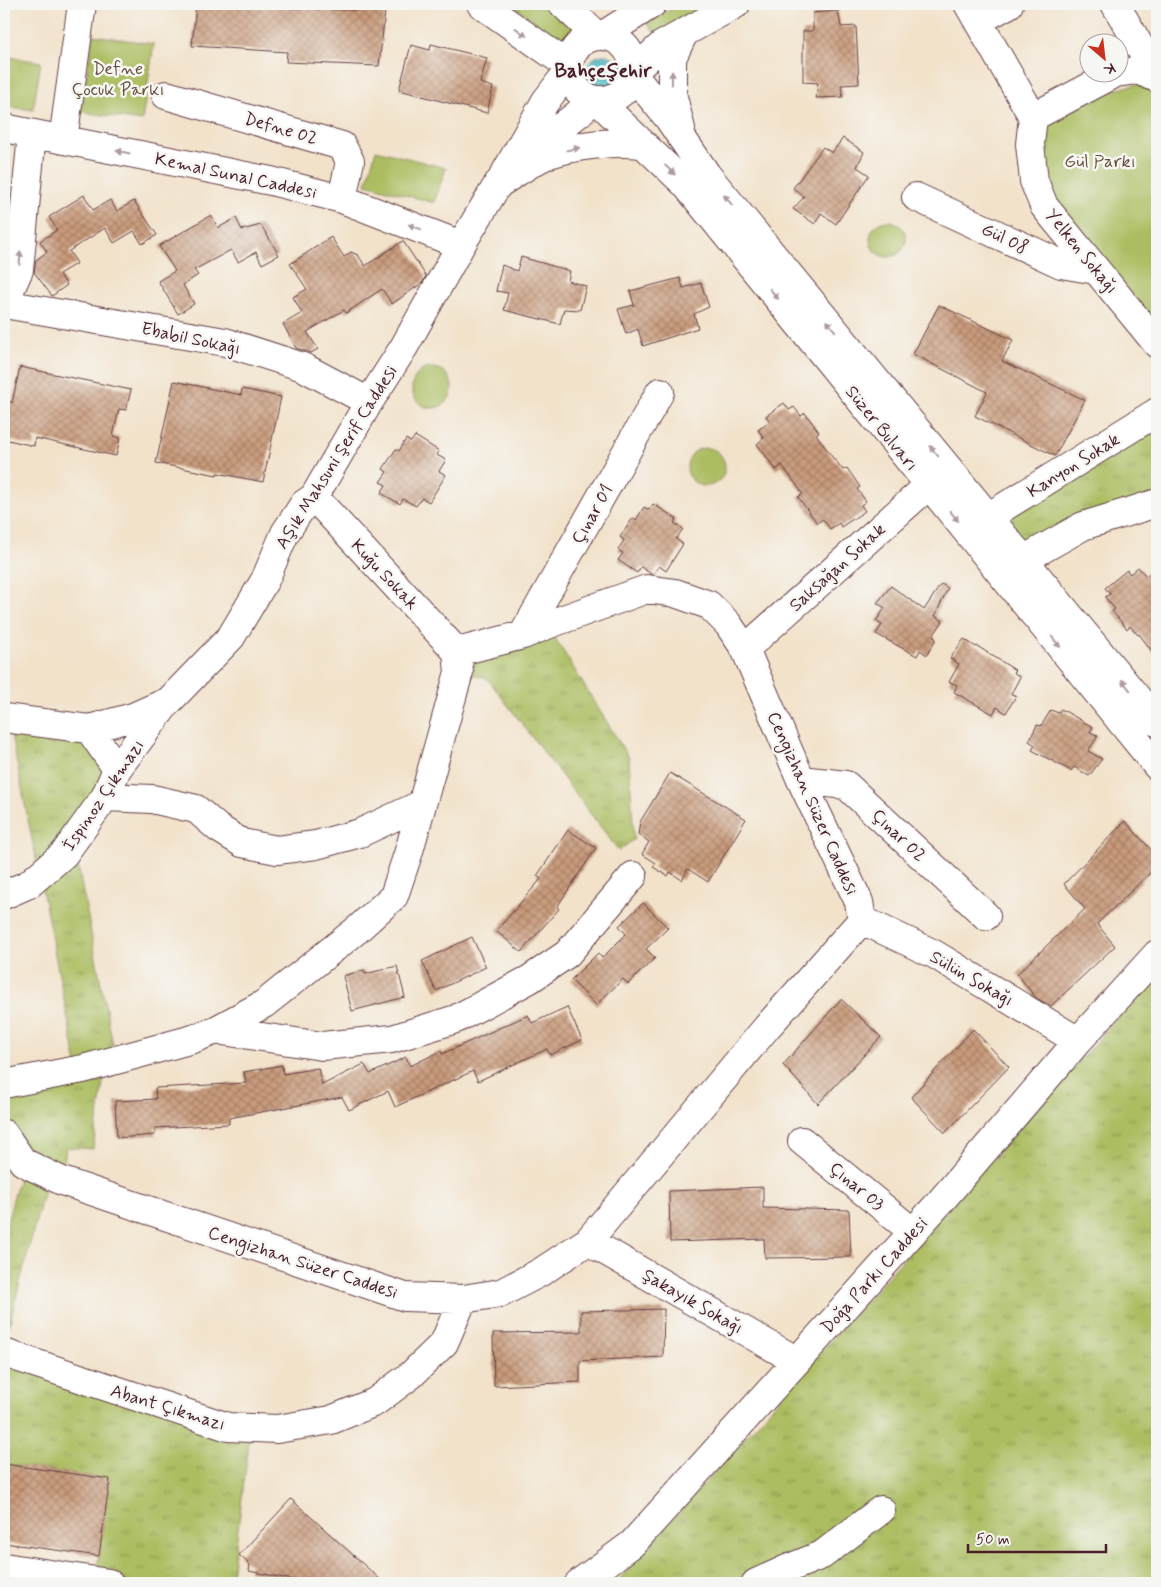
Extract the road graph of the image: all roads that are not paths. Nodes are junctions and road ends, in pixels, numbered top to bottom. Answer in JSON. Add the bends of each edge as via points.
{"nodes":[{"id":1,"x":82,"y":4,"type":"edge"},
{"id":2,"x":481,"y":4,"type":"edge"},
{"id":3,"x":562,"y":4,"type":"edge"},
{"id":4,"x":652,"y":4,"type":"edge"},
{"id":5,"x":736,"y":4,"type":"edge"},
{"id":6,"x":1009,"y":4,"type":"edge"},
{"id":7,"x":1115,"y":4,"type":"edge"},
{"id":8,"x":973,"y":12,"type":"edge"},
{"id":9,"x":684,"y":33,"type":"junction"},
{"id":10,"x":600,"y":36,"type":"junction"},
{"id":11,"x":569,"y":68,"type":"junction"},
{"id":12,"x":634,"y":73,"type":"junction"},
{"id":13,"x":1154,"y":77,"type":"edge"},
{"id":14,"x":166,"y":95,"type":"dead end"},
{"id":15,"x":595,"y":100,"type":"junction"},
{"id":16,"x":1033,"y":117,"type":"junction"},
{"id":17,"x":4,"y":128,"type":"edge"},
{"id":18,"x":32,"y":134,"type":"junction"},
{"id":19,"x":64,"y":140,"type":"junction"},
{"id":20,"x":685,"y":142,"type":"junction"},
{"id":21,"x":642,"y":144,"type":"junction"},
{"id":22,"x":498,"y":184,"type":"junction"},
{"id":23,"x":916,"y":197,"type":"dead end"},
{"id":24,"x":342,"y":199,"type":"junction"},
{"id":25,"x":461,"y":245,"type":"junction"},
{"id":26,"x":1096,"y":270,"type":"junction"},
{"id":27,"x":4,"y":303,"type":"edge"},
{"id":28,"x":1157,"y":344,"type":"edge"},
{"id":29,"x":660,"y":392,"type":"dead end"},
{"id":30,"x":369,"y":402,"type":"junction"},
{"id":31,"x":1157,"y":412,"type":"edge"},
{"id":32,"x":929,"y":485,"type":"junction"},
{"id":33,"x":314,"y":497,"type":"junction"},
{"id":34,"x":1157,"y":503,"type":"edge"},
{"id":35,"x":988,"y":517,"type":"junction"},
{"id":36,"x":1023,"y":560,"type":"junction"},
{"id":37,"x":523,"y":635,"type":"junction"},
{"id":38,"x":745,"y":649,"type":"junction"},
{"id":39,"x":456,"y":652,"type":"junction"},
{"id":40,"x":168,"y":701,"type":"junction"},
{"id":41,"x":4,"y":718,"type":"edge"},
{"id":42,"x":1157,"y":722,"type":"edge"},
{"id":43,"x":90,"y":729,"type":"junction"},
{"id":44,"x":1157,"y":766,"type":"edge"},
{"id":45,"x":117,"y":769,"type":"junction"},
{"id":46,"x":801,"y":780,"type":"junction"},
{"id":47,"x":105,"y":797,"type":"junction"},
{"id":48,"x":422,"y":804,"type":"junction"},
{"id":49,"x":633,"y":876,"type":"dead end"},
{"id":50,"x":4,"y":895,"type":"edge"},
{"id":51,"x":986,"y":916,"type":"dead end"},
{"id":52,"x":862,"y":920,"type":"junction"},
{"id":53,"x":1157,"y":954,"type":"edge"},
{"id":54,"x":216,"y":1030,"type":"junction"},
{"id":55,"x":1078,"y":1041,"type":"junction"},
{"id":56,"x":4,"y":1084,"type":"edge"},
{"id":57,"x":4,"y":1134,"type":"edge"},
{"id":58,"x":802,"y":1141,"type":"dead end"},
{"id":59,"x":913,"y":1232,"type":"junction"},
{"id":60,"x":588,"y":1241,"type":"junction"},
{"id":61,"x":463,"y":1300,"type":"junction"},
{"id":62,"x":4,"y":1353,"type":"edge"},
{"id":63,"x":797,"y":1361,"type":"junction"},
{"id":64,"x":881,"y":1510,"type":"dead end"},
{"id":65,"x":4,"y":1567,"type":"edge"},
{"id":66,"x":108,"y":1583,"type":"edge"},
{"id":67,"x":579,"y":1583,"type":"edge"},
{"id":68,"x":756,"y":1583,"type":"edge"}],
"edges":[{"from":1,"to":19,"type":"street"},
{"from":2,"to":11,"type":"street","one_way":true},
{"from":3,"to":10,"type":"street"},
{"from":4,"to":10,"type":"street"},
{"from":5,"to":9,"type":"street"},
{"from":6,"to":8,"type":"street"},
{"from":7,"to":13,"type":"street"},
{"from":8,"to":16,"type":"street"},
{"from":9,"to":12,"type":"street","via":[[662,45]]},
{"from":20,"to":9,"type":"street","one_way":true,"via":[[672,93],[672,58]]},
{"from":10,"to":11,"type":"street","via":[[578,45]]},
{"from":10,"to":12,"type":"street","via":[[619,40],[626,46],[634,62]]},
{"from":11,"to":15,"type":"street","via":[[574,87]]},
{"from":11,"to":22,"type":"street","via":[[545,102]]},
{"from":12,"to":15,"type":"street","via":[[622,93],[614,98]]},
{"from":12,"to":20,"type":"street","name":"Süzer Bulvarı"},
{"from":13,"to":16,"type":"street","via":[[1137,70],[1116,73]]},
{"from":14,"to":24,"type":"street","name":"Defne 02","via":[[342,146],[350,161]]},
{"from":15,"to":21,"type":"street","name":"Süzer Bulvarı"},
{"from":15,"to":22,"type":"street"},
{"from":16,"to":26,"type":"street","name":"Yelken Sokağı","via":[[1030,144],[1034,181],[1044,206]]},
{"from":17,"to":18,"type":"street","name":"Kemal Sunal Caddesi"},
{"from":18,"to":19,"type":"street","name":"Kemal Sunal Caddesi"},
{"from":27,"to":18,"type":"street","one_way":true,"via":[[19,270]]},
{"from":24,"to":19,"type":"street","name":"Kemal Sunal Caddesi","one_way":true,"via":[[271,181]]},
{"from":35,"to":20,"type":"street","name":"Süzer Bulvarı","one_way":true,"via":[[707,175]]},
{"from":22,"to":21,"type":"street","one_way":true,"via":[[548,155],[588,146],[624,142]]},
{"from":21,"to":32,"type":"street","name":"Süzer Bulvarı","one_way":true,"via":[[686,185]]},
{"from":22,"to":25,"type":"street","name":"Aşık Mahsuni Şerif Caddesi"},
{"from":23,"to":26,"type":"street","name":"Gül 08","via":[[1061,264]]},
{"from":25,"to":24,"type":"street","name":"Kemal Sunal Caddesi","one_way":true},
{"from":25,"to":30,"type":"street","name":"Aşık Mahsuni Şerif Caddesi"},
{"from":26,"to":28,"type":"street","name":"Yelken Sokağı"},
{"from":27,"to":30,"type":"street","name":"Ebabil Sokağı","via":[[225,342],[303,367]]},
{"from":29,"to":37,"type":"street","name":"Çınar 01"},
{"from":30,"to":33,"type":"street","name":"Aşık Mahsuni Şerif Caddesi"},
{"from":31,"to":35,"type":"street","name":"Kanyon Sokak"},
{"from":32,"to":38,"type":"street","name":"Saksağan Sokak"},
{"from":32,"to":44,"type":"street","name":"Süzer Bulvarı","one_way":true},
{"from":33,"to":39,"type":"street","name":"Kuğu Sokak"},
{"from":33,"to":40,"type":"street","name":"Aşık Mahsuni Şerif Caddesi","via":[[304,504],[285,533],[265,580],[231,637]]},
{"from":34,"to":36,"type":"street","via":[[1083,526]]},
{"from":35,"to":36,"type":"street","name":"Süzer Bulvarı"},
{"from":42,"to":36,"type":"street","name":"Süzer Bulvarı","one_way":true},
{"from":37,"to":38,"type":"street","name":"Cengizhan Süzer Caddesi","via":[[647,589],[675,593],[709,606],[728,624]]},
{"from":37,"to":39,"type":"street","name":"Cengizhan Süzer Caddesi"},
{"from":38,"to":46,"type":"street","name":"Cengizhan Süzer Caddesi"},
{"from":39,"to":48,"type":"street","via":[[459,672]]},
{"from":40,"to":43,"type":"street","name":"Aşık Mahsuni Şerif Caddesi","via":[[133,717]]},
{"from":40,"to":45,"type":"street","name":"İspinoz Çıkmazı"},
{"from":41,"to":43,"type":"street","name":"Aşık Mahsuni Şerif Caddesi"},
{"from":43,"to":45,"type":"street"},
{"from":45,"to":47,"type":"street","name":"İspinoz Çıkmazı"},
{"from":46,"to":51,"type":"street","name":"Çınar 02","via":[[846,785]]},
{"from":46,"to":52,"type":"street","name":"Cengizhan Süzer Caddesi","via":[[859,902]]},
{"from":47,"to":48,"type":"street","via":[[152,799],[196,809],[242,843],[277,850],[316,845],[360,833]]},
{"from":47,"to":50,"type":"street","name":"İspinoz Çıkmazı","via":[[64,854],[29,884]]},
{"from":48,"to":54,"type":"street","via":[[394,896],[264,1004]]},
{"from":49,"to":54,"type":"street","via":[[567,954],[530,979],[456,1019],[392,1039],[322,1046]]},
{"from":52,"to":55,"type":"street","name":"Sülün Sokağı","via":[[934,954]]},
{"from":52,"to":60,"type":"street","name":"Cengizhan Süzer Caddesi","via":[[767,1027]]},
{"from":53,"to":55,"type":"street","name":"Doğa Parkı Caddesi"},
{"from":54,"to":56,"type":"street","via":[[83,1069]]},
{"from":55,"to":59,"type":"street","name":"Doğa Parkı Caddesi"},
{"from":57,"to":61,"type":"street","name":"Cengizhan Süzer Caddesi","via":[[23,1162],[62,1181],[405,1297]]},
{"from":58,"to":59,"type":"street","name":"Çınar 03"},
{"from":59,"to":63,"type":"street","name":"Doğa Parkı Caddesi"},
{"from":60,"to":61,"type":"street","name":"Cengizhan Süzer Caddesi","via":[[502,1293]]},
{"from":60,"to":63,"type":"street","name":"Şakayık Sokağı"},
{"from":61,"to":62,"type":"street","name":"Abant Çıkmazı","via":[[444,1343],[411,1375],[375,1402],[331,1420],[277,1429],[228,1427]]},
{"from":63,"to":67,"type":"street","name":"Doğa Parkı Caddesi","via":[[632,1544]]},
{"from":64,"to":68,"type":"street","via":[[822,1555]]},
{"from":65,"to":66,"type":"street"}]}
